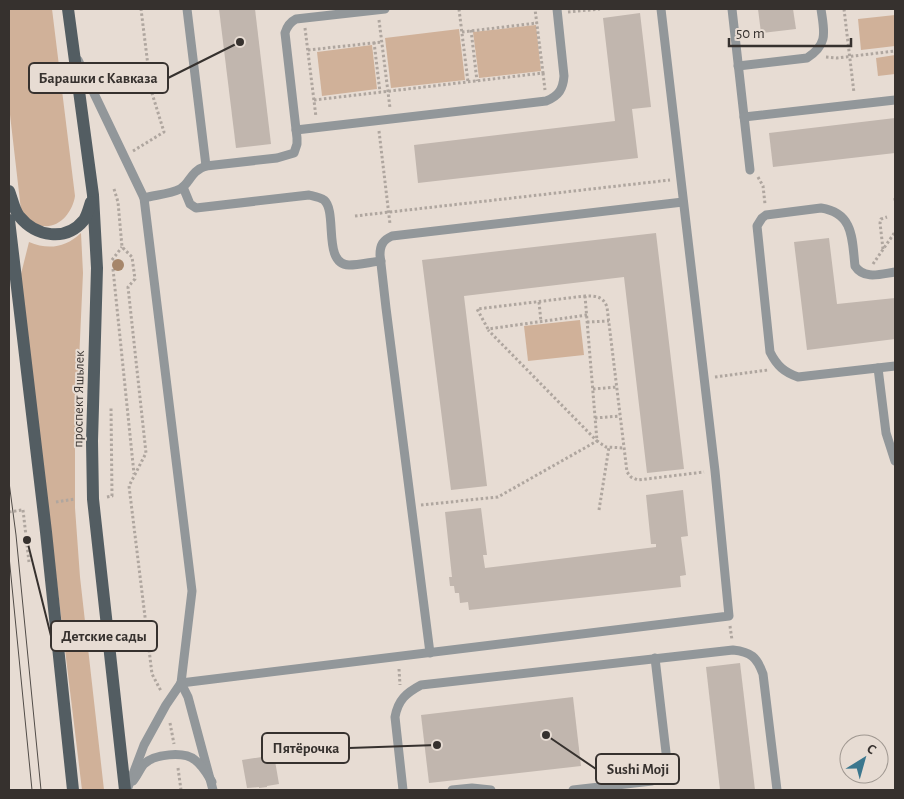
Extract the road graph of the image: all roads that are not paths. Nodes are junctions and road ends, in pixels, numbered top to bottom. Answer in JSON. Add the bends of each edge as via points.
{"nodes":[{"id":1,"x":68,"y":9,"type":"edge"},
{"id":2,"x":187,"y":9,"type":"edge"},
{"id":3,"x":382,"y":9,"type":"edge"},
{"id":4,"x":660,"y":9,"type":"edge"},
{"id":5,"x":732,"y":9,"type":"edge"},
{"id":6,"x":821,"y":9,"type":"edge"},
{"id":7,"x":557,"y":11,"type":"edge"},
{"id":8,"x":74,"y":51,"type":"junction"},
{"id":9,"x":738,"y":66,"type":"junction"},
{"id":10,"x":895,"y":100,"type":"edge"},
{"id":11,"x":744,"y":117,"type":"junction"},
{"id":12,"x":296,"y":130,"type":"junction"},
{"id":13,"x":206,"y":166,"type":"junction"},
{"id":14,"x":750,"y":170,"type":"road end"},
{"id":15,"x":183,"y":186,"type":"junction"},
{"id":16,"x":9,"y":191,"type":"edge"},
{"id":17,"x":93,"y":195,"type":"junction"},
{"id":18,"x":144,"y":198,"type":"junction"},
{"id":19,"x":683,"y":202,"type":"junction"},
{"id":20,"x":9,"y":220,"type":"edge"},
{"id":21,"x":381,"y":261,"type":"junction"},
{"id":22,"x":895,"y":272,"type":"edge"},
{"id":23,"x":895,"y":366,"type":"edge"},
{"id":24,"x":878,"y":368,"type":"junction"},
{"id":25,"x":895,"y":461,"type":"edge"},
{"id":26,"x":430,"y":652,"type":"junction"},
{"id":27,"x":655,"y":658,"type":"junction"},
{"id":28,"x":181,"y":683,"type":"junction"},
{"id":29,"x":212,"y":786,"type":"edge"},
{"id":30,"x":73,"y":790,"type":"edge"},
{"id":31,"x":127,"y":790,"type":"edge"},
{"id":32,"x":403,"y":790,"type":"edge"},
{"id":33,"x":452,"y":790,"type":"edge"},
{"id":34,"x":491,"y":790,"type":"edge"},
{"id":35,"x":573,"y":790,"type":"edge"},
{"id":36,"x":777,"y":790,"type":"edge"}],
"edges":[{"from":1,"to":8,"type":"main road","name":"проспект Яшьлек"},
{"from":2,"to":13,"type":"lane"},
{"from":3,"to":12,"type":"lane","via":[[304,18],[292,21],[286,28]]},
{"from":4,"to":19,"type":"lane"},
{"from":5,"to":9,"type":"lane"},
{"from":6,"to":9,"type":"lane","via":[[822,43],[807,58]]},
{"from":7,"to":12,"type":"lane","via":[[564,85],[553,98]]},
{"from":8,"to":17,"type":"main road","name":"проспект Яшьлек"},
{"from":8,"to":18,"type":"lane"},
{"from":9,"to":11,"type":"lane"},
{"from":10,"to":11,"type":"lane"},
{"from":11,"to":14,"type":"lane"},
{"from":12,"to":13,"type":"lane","via":[[296,150],[290,154]]},
{"from":13,"to":15,"type":"lane","via":[[192,174]]},
{"from":15,"to":18,"type":"lane","via":[[179,190]]},
{"from":15,"to":21,"type":"lane","via":[[190,204],[196,208],[309,195],[319,198],[328,207],[333,245],[341,262],[348,265]]},
{"from":16,"to":17,"type":"main road","via":[[19,216],[36,230],[54,236],[72,231],[85,219]]},
{"from":17,"to":31,"type":"main road","name":"проспект Яшьлек","via":[[97,268],[93,499]]},
{"from":18,"to":28,"type":"lane","via":[[192,591]]},
{"from":19,"to":21,"type":"lane","via":[[392,236],[382,242]]},
{"from":19,"to":26,"type":"lane","via":[[729,616]]},
{"from":20,"to":30,"type":"main road"},
{"from":21,"to":26,"type":"lane"},
{"from":22,"to":24,"type":"lane","via":[[866,275],[857,270],[851,232],[836,213],[821,208],[766,215],[758,222],[756,232],[770,352],[776,364],[788,374],[798,377]]},
{"from":23,"to":24,"type":"lane"},
{"from":24,"to":25,"type":"lane","via":[[886,433]]},
{"from":26,"to":28,"type":"lane"},
{"from":27,"to":32,"type":"lane","via":[[421,685],[408,692],[397,706],[395,716]]},
{"from":27,"to":35,"type":"lane","via":[[667,761],[665,770],[652,781]]},
{"from":27,"to":36,"type":"lane","via":[[733,650],[752,655],[759,662]]},
{"from":28,"to":29,"type":"lane","via":[[188,697]]},
{"from":28,"to":31,"type":"lane","via":[[144,744]]},
{"from":29,"to":31,"type":"lane","via":[[204,768],[194,758],[177,755],[159,756],[144,765]]},
{"from":33,"to":34,"type":"lane"}]}
